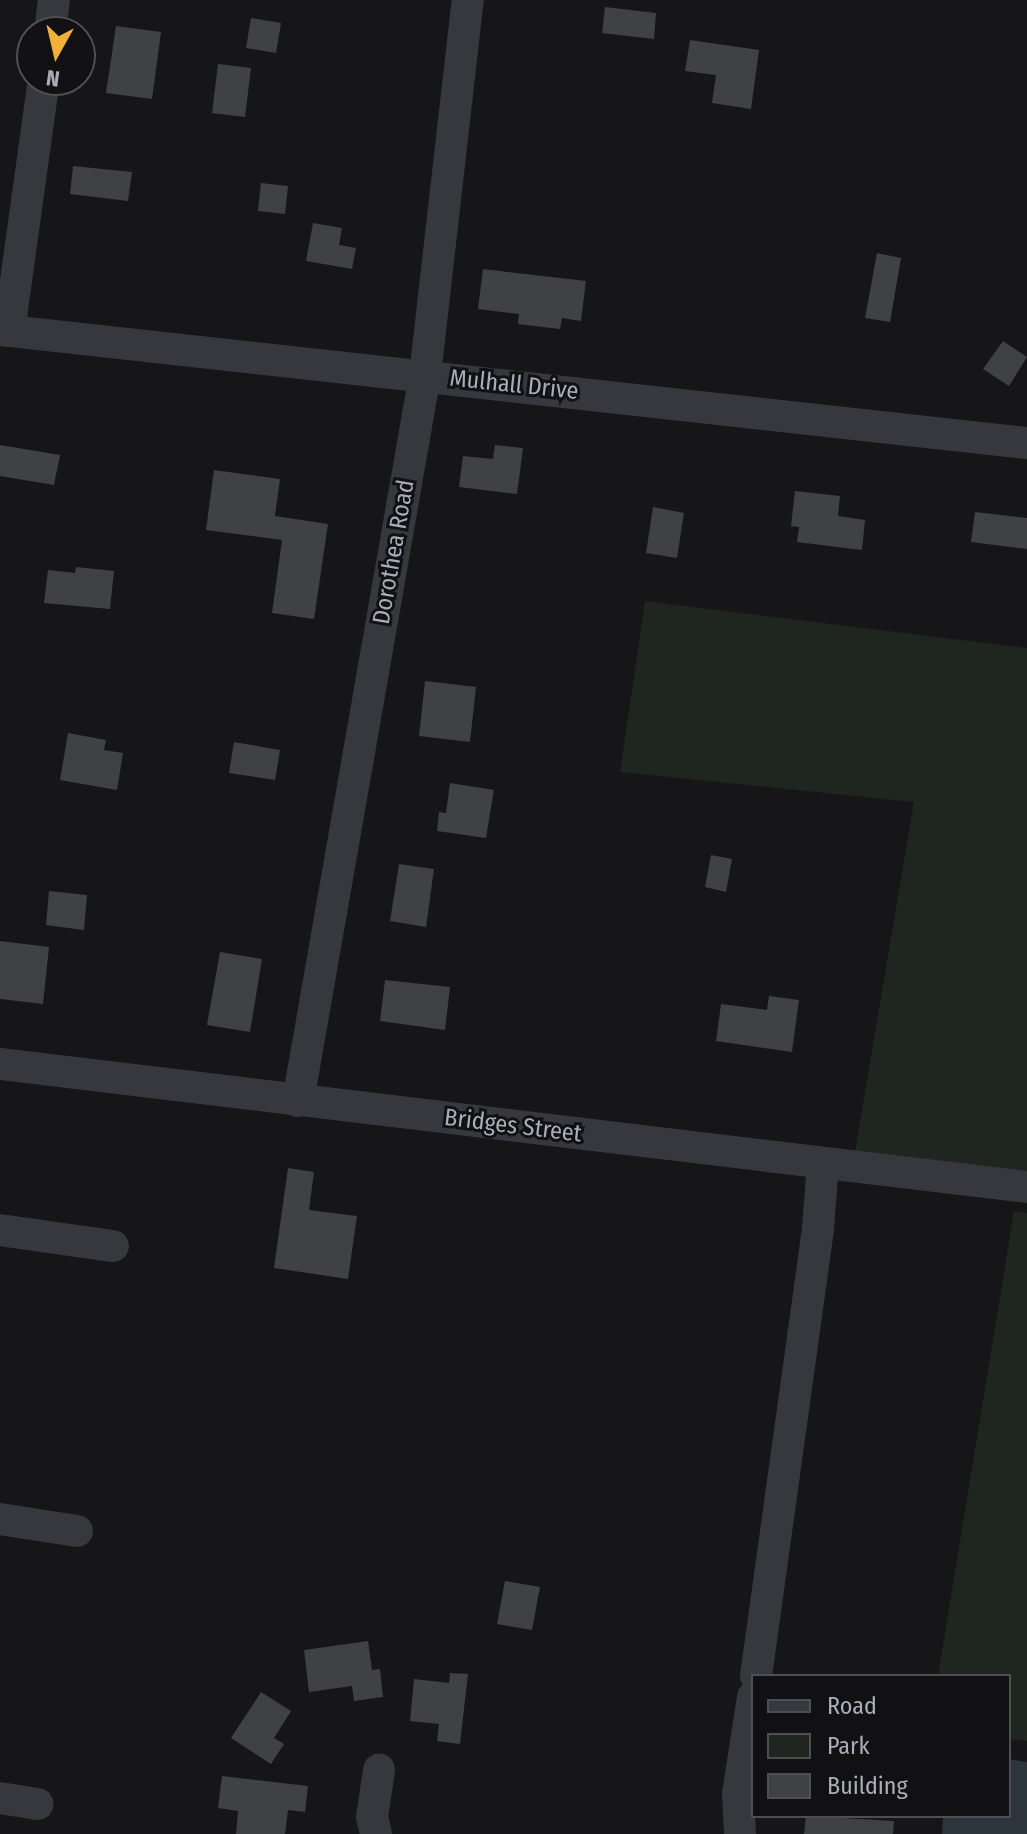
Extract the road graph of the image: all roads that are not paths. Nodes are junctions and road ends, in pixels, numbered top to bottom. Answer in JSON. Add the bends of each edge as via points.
{"nodes":[{"id":1,"x":468,"y":0,"type":"edge"},
{"id":2,"x":42,"y":96,"type":"edge"},
{"id":3,"x":5,"y":331,"type":"edge"},
{"id":4,"x":425,"y":375,"type":"junction"},
{"id":5,"x":1027,"y":443,"type":"edge"},
{"id":6,"x":0,"y":1064,"type":"edge"},
{"id":7,"x":298,"y":1101,"type":"junction"},
{"id":8,"x":823,"y":1163,"type":"junction"},
{"id":9,"x":1027,"y":1187,"type":"edge"},
{"id":10,"x":0,"y":1230,"type":"edge"},
{"id":11,"x":113,"y":1246,"type":"dead end"},
{"id":12,"x":0,"y":1519,"type":"edge"},
{"id":13,"x":77,"y":1531,"type":"dead end"},
{"id":14,"x":756,"y":1674,"type":"edge"},
{"id":15,"x":751,"y":1710,"type":"edge"},
{"id":16,"x":379,"y":1770,"type":"dead end"},
{"id":17,"x":0,"y":1798,"type":"edge"},
{"id":18,"x":38,"y":1804,"type":"dead end"},
{"id":19,"x":376,"y":1834,"type":"edge"},
{"id":20,"x":740,"y":1834,"type":"edge"}],
"edges":[{"from":1,"to":4,"type":"street","name":"Dorothea Road"},
{"from":2,"to":3,"type":"street"},
{"from":3,"to":4,"type":"street","name":"Mulhall Drive"},
{"from":4,"to":5,"type":"street","name":"Mulhall Drive"},
{"from":4,"to":7,"type":"street","name":"Dorothea Road"},
{"from":6,"to":7,"type":"street","name":"Bridges Street"},
{"from":7,"to":8,"type":"street","name":"Bridges Street"},
{"from":8,"to":9,"type":"street","name":"Bridges Street"},
{"from":8,"to":14,"type":"street"},
{"from":10,"to":11,"type":"street"},
{"from":12,"to":13,"type":"street"},
{"from":15,"to":20,"type":"street","via":[[738,1794]]},
{"from":16,"to":19,"type":"street","via":[[372,1817]]},
{"from":17,"to":18,"type":"street"}]}
